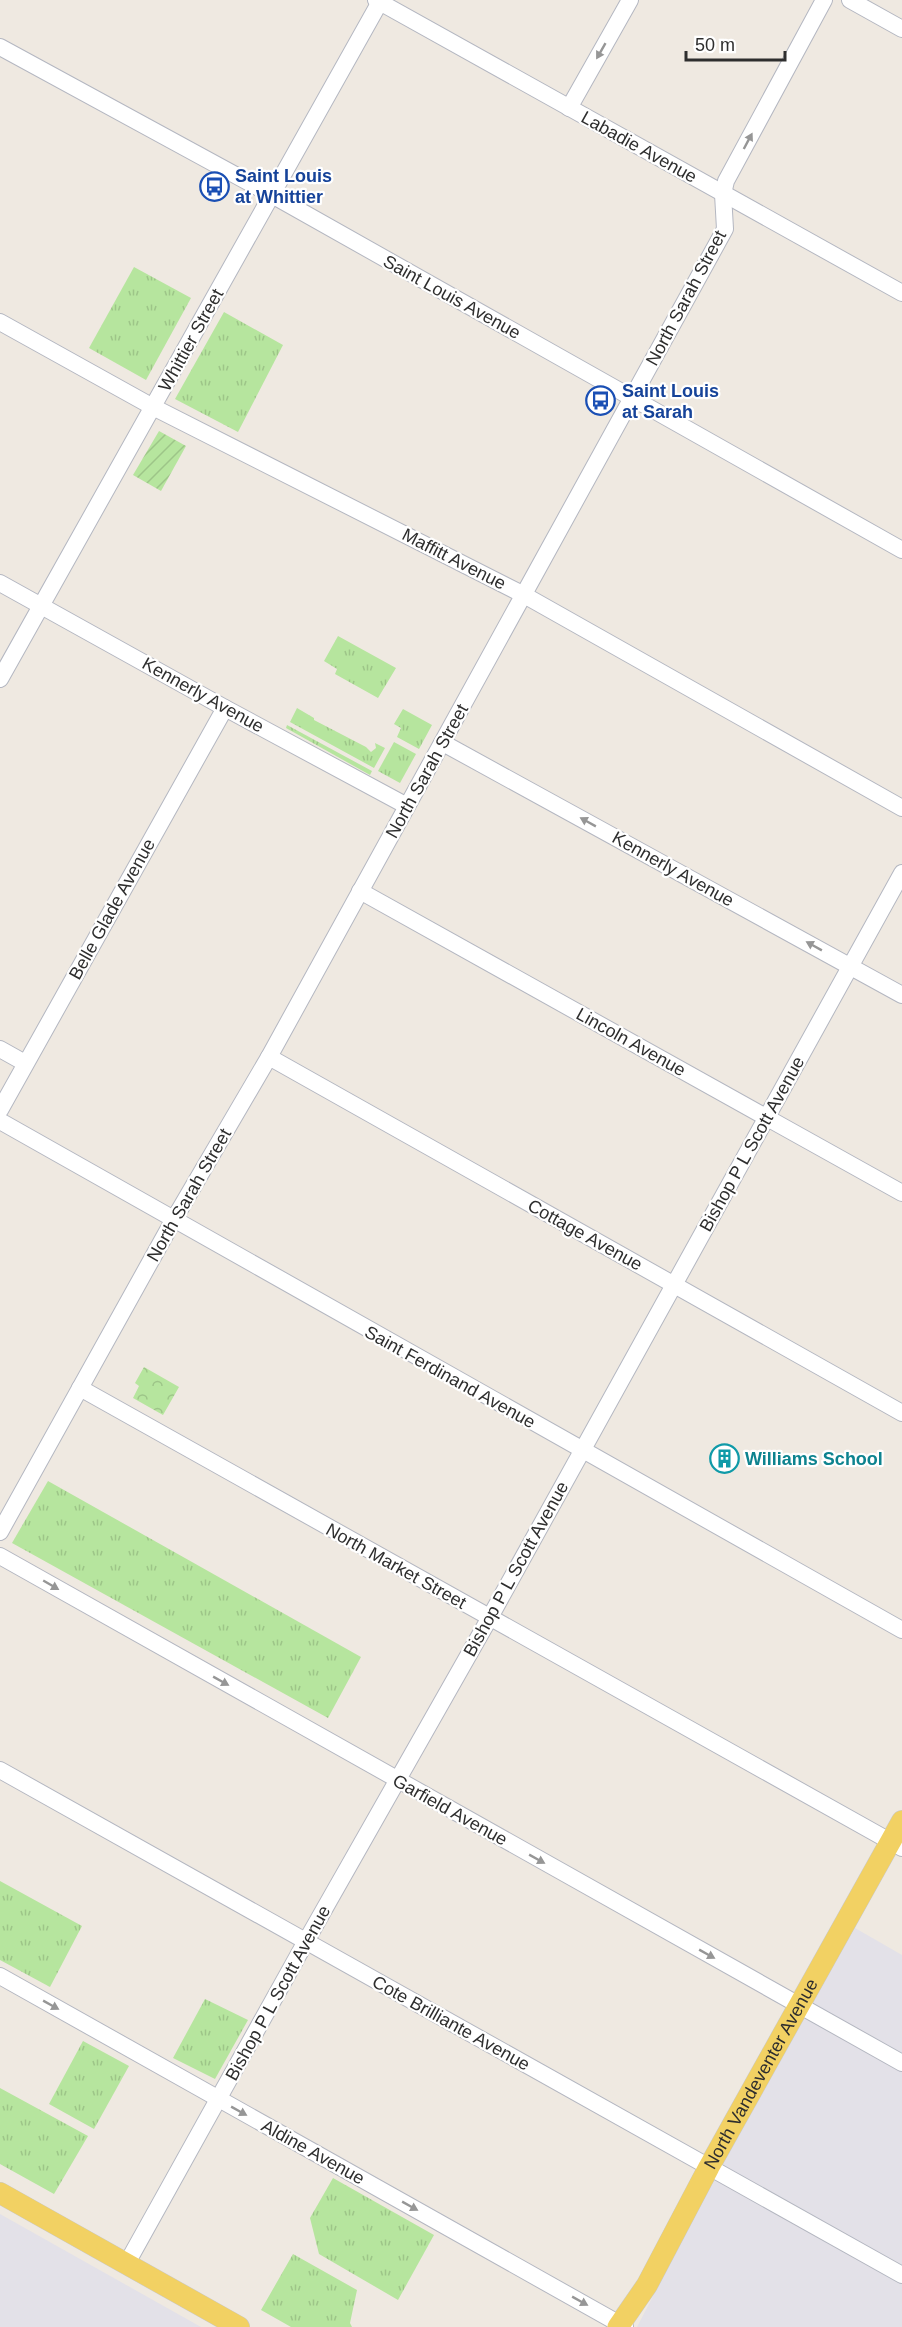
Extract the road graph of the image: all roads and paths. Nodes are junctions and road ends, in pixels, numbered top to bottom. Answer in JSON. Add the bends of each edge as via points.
{"nodes":[{"id":1,"x":630,"y":0,"type":"edge"},
{"id":2,"x":824,"y":0,"type":"edge"},
{"id":3,"x":850,"y":0,"type":"edge"},
{"id":4,"x":379,"y":1,"type":"edge"},
{"id":5,"x":902,"y":29,"type":"edge"},
{"id":6,"x":0,"y":47,"type":"edge"},
{"id":7,"x":569,"y":108,"type":"junction"},
{"id":8,"x":723,"y":194,"type":"junction"},
{"id":9,"x":272,"y":195,"type":"junction"},
{"id":10,"x":902,"y":293,"type":"edge"},
{"id":11,"x":0,"y":322,"type":"edge"},
{"id":12,"x":631,"y":398,"type":"junction"},
{"id":13,"x":153,"y":407,"type":"junction"},
{"id":14,"x":902,"y":550,"type":"edge"},
{"id":15,"x":0,"y":583,"type":"edge"},
{"id":16,"x":524,"y":595,"type":"junction"},
{"id":17,"x":41,"y":605,"type":"junction"},
{"id":18,"x":0,"y":679,"type":"edge"},
{"id":19,"x":225,"y":708,"type":"junction"},
{"id":20,"x":443,"y":743,"type":"junction"},
{"id":21,"x":407,"y":806,"type":"junction"},
{"id":22,"x":902,"y":808,"type":"edge"},
{"id":23,"x":902,"y":873,"type":"edge"},
{"id":24,"x":360,"y":891,"type":"junction"},
{"id":25,"x":851,"y":966,"type":"junction"},
{"id":26,"x":902,"y":994,"type":"edge"},
{"id":27,"x":0,"y":1050,"type":"edge"},
{"id":28,"x":269,"y":1057,"type":"junction"},
{"id":29,"x":25,"y":1063,"type":"junction"},
{"id":30,"x":0,"y":1110,"type":"edge"},
{"id":31,"x":766,"y":1117,"type":"junction"},
{"id":32,"x":0,"y":1121,"type":"edge"},
{"id":33,"x":902,"y":1193,"type":"edge"},
{"id":34,"x":173,"y":1221,"type":"junction"},
{"id":35,"x":674,"y":1285,"type":"junction"},
{"id":36,"x":80,"y":1388,"type":"junction"},
{"id":37,"x":902,"y":1413,"type":"edge"},
{"id":38,"x":582,"y":1451,"type":"junction"},
{"id":39,"x":0,"y":1532,"type":"edge"},
{"id":40,"x":0,"y":1556,"type":"edge"},
{"id":41,"x":489,"y":1619,"type":"junction"},
{"id":42,"x":902,"y":1630,"type":"edge"},
{"id":43,"x":0,"y":1770,"type":"edge"},
{"id":44,"x":398,"y":1781,"type":"junction"},
{"id":45,"x":902,"y":1821,"type":"edge"},
{"id":46,"x":896,"y":1845,"type":"edge"},
{"id":47,"x":305,"y":1942,"type":"junction"},
{"id":48,"x":0,"y":1976,"type":"edge"},
{"id":49,"x":799,"y":2005,"type":"junction"},
{"id":50,"x":902,"y":2063,"type":"edge"},
{"id":51,"x":219,"y":2099,"type":"junction"},
{"id":52,"x":709,"y":2167,"type":"junction"},
{"id":53,"x":0,"y":2193,"type":"edge"},
{"id":54,"x":127,"y":2263,"type":"junction"},
{"id":55,"x":902,"y":2276,"type":"edge"},
{"id":56,"x":622,"y":2326,"type":"edge"},
{"id":57,"x":239,"y":2327,"type":"edge"}],
"edges":[{"from":1,"to":7,"type":"street","one_way":true},
{"from":8,"to":2,"type":"street","name":"North Sarah Street","one_way":true,"via":[[726,181]]},
{"from":3,"to":5,"type":"street"},
{"from":4,"to":7,"type":"street","name":"Labadie Avenue"},
{"from":4,"to":9,"type":"street","name":"Whittier Street"},
{"from":6,"to":9,"type":"street","name":"Saint Louis Avenue"},
{"from":7,"to":8,"type":"street","name":"Labadie Avenue"},
{"from":8,"to":10,"type":"street","name":"Labadie Avenue"},
{"from":8,"to":12,"type":"street","name":"North Sarah Street","via":[[725,229]]},
{"from":9,"to":12,"type":"street","name":"Saint Louis Avenue"},
{"from":9,"to":13,"type":"street","name":"Whittier Street"},
{"from":11,"to":13,"type":"street","name":"Maffitt Avenue"},
{"from":12,"to":14,"type":"street","name":"Saint Louis Avenue"},
{"from":12,"to":16,"type":"street","name":"North Sarah Street"},
{"from":13,"to":16,"type":"street","name":"Maffitt Avenue"},
{"from":13,"to":17,"type":"street","name":"Whittier Street"},
{"from":15,"to":17,"type":"street","name":"Kennerly Avenue"},
{"from":16,"to":20,"type":"street","name":"North Sarah Street"},
{"from":16,"to":22,"type":"street","name":"Maffitt Avenue"},
{"from":17,"to":18,"type":"street","name":"Whittier Street"},
{"from":17,"to":19,"type":"street","name":"Kennerly Avenue"},
{"from":19,"to":21,"type":"street","name":"Kennerly Avenue"},
{"from":19,"to":29,"type":"street","name":"Belle Glade Avenue"},
{"from":20,"to":21,"type":"street","name":"North Sarah Street"},
{"from":25,"to":20,"type":"street","name":"Kennerly Avenue","one_way":true},
{"from":21,"to":24,"type":"street","name":"North Sarah Street"},
{"from":23,"to":25,"type":"street","name":"Bishop P L Scott Avenue"},
{"from":24,"to":28,"type":"street","name":"North Sarah Street"},
{"from":24,"to":31,"type":"street","name":"Lincoln Avenue"},
{"from":25,"to":26,"type":"street","name":"Kennerly Avenue"},
{"from":25,"to":31,"type":"street","name":"Bishop P L Scott Avenue"},
{"from":27,"to":29,"type":"street"},
{"from":28,"to":34,"type":"street","name":"North Sarah Street"},
{"from":28,"to":35,"type":"street","name":"Cottage Avenue"},
{"from":29,"to":30,"type":"street","name":"Belle Glade Avenue"},
{"from":31,"to":33,"type":"street","name":"Lincoln Avenue"},
{"from":31,"to":35,"type":"street","name":"Bishop P L Scott Avenue"},
{"from":32,"to":34,"type":"street","name":"Saint Ferdinand Avenue"},
{"from":34,"to":36,"type":"street","name":"North Sarah Street"},
{"from":34,"to":38,"type":"street","name":"Saint Ferdinand Avenue"},
{"from":35,"to":37,"type":"street","name":"Cottage Avenue"},
{"from":35,"to":38,"type":"street","name":"Bishop P L Scott Avenue"},
{"from":36,"to":39,"type":"street","name":"North Sarah Street"},
{"from":36,"to":41,"type":"street","name":"North Market Street"},
{"from":38,"to":41,"type":"street","name":"Bishop P L Scott Avenue"},
{"from":38,"to":42,"type":"street","name":"Saint Ferdinand Avenue"},
{"from":40,"to":44,"type":"street","name":"Garfield Avenue","one_way":true},
{"from":41,"to":44,"type":"street","name":"Bishop P L Scott Avenue"},
{"from":41,"to":46,"type":"street","name":"North Market Street"},
{"from":43,"to":47,"type":"street","name":"Cote Brilliante Avenue"},
{"from":44,"to":47,"type":"street","name":"Bishop P L Scott Avenue"},
{"from":44,"to":49,"type":"street","name":"Garfield Avenue","one_way":true},
{"from":45,"to":46,"type":"main road","name":"North Vandeventer Avenue"},
{"from":46,"to":49,"type":"main road","name":"North Vandeventer Avenue"},
{"from":47,"to":51,"type":"street","name":"Bishop P L Scott Avenue"},
{"from":47,"to":52,"type":"street","name":"Cote Brilliante Avenue"},
{"from":48,"to":51,"type":"street","name":"Aldine Avenue","one_way":true},
{"from":49,"to":50,"type":"street","name":"Garfield Avenue"},
{"from":49,"to":52,"type":"main road","name":"North Vandeventer Avenue"},
{"from":51,"to":54,"type":"street","name":"Bishop P L Scott Avenue"},
{"from":51,"to":56,"type":"street","name":"Aldine Avenue","one_way":true},
{"from":52,"to":55,"type":"street","name":"Cote Brilliante Avenue"},
{"from":52,"to":56,"type":"main road","name":"North Vandeventer Avenue"},
{"from":53,"to":54,"type":"main road"},
{"from":54,"to":57,"type":"main road"}]}
